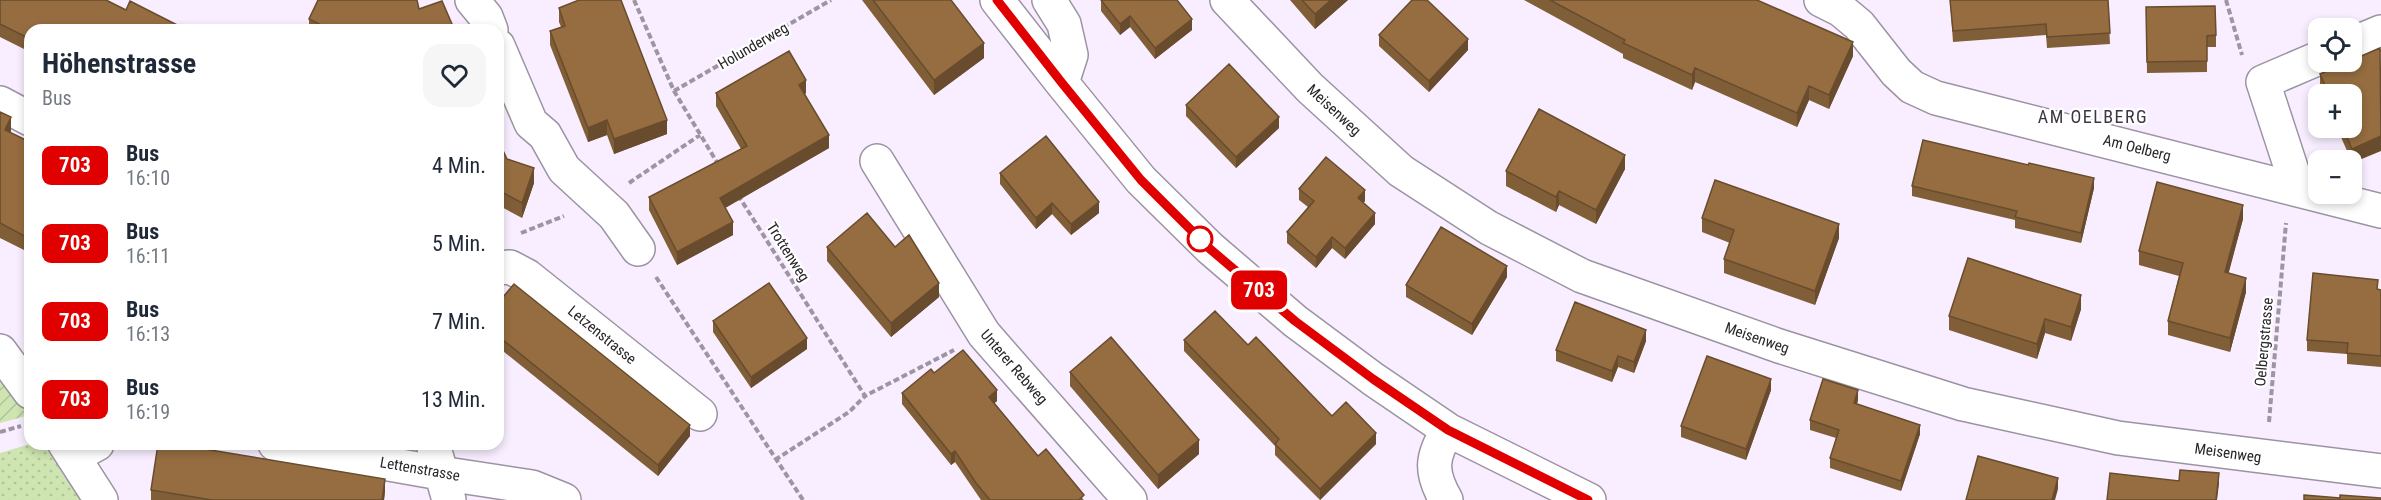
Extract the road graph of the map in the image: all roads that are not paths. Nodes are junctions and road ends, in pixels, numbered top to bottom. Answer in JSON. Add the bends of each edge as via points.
{"nodes":[{"id":1,"x":472,"y":0,"type":"edge"},
{"id":2,"x":997,"y":0,"type":"edge"},
{"id":3,"x":1049,"y":0,"type":"edge"},
{"id":4,"x":1227,"y":0,"type":"edge"},
{"id":5,"x":1821,"y":0,"type":"edge"},
{"id":6,"x":489,"y":24,"type":"edge"},
{"id":7,"x":2381,"y":32,"type":"edge"},
{"id":8,"x":2362,"y":40,"type":"edge"},
{"id":9,"x":504,"y":59,"type":"edge"},
{"id":10,"x":2308,"y":63,"type":"edge"},
{"id":11,"x":1062,"y":83,"type":"junction"},
{"id":12,"x":0,"y":103,"type":"edge"},
{"id":13,"x":24,"y":116,"type":"edge"},
{"id":14,"x":877,"y":161,"type":"dead end"},
{"id":15,"x":2298,"y":189,"type":"junction"},
{"id":16,"x":2381,"y":211,"type":"edge"},
{"id":17,"x":638,"y":249,"type":"road end"},
{"id":18,"x":504,"y":268,"type":"edge"},
{"id":19,"x":0,"y":351,"type":"edge"},
{"id":20,"x":24,"y":384,"type":"edge"},
{"id":21,"x":700,"y":414,"type":"dead end"},
{"id":22,"x":1448,"y":430,"type":"junction"},
{"id":23,"x":80,"y":450,"type":"edge"},
{"id":24,"x":311,"y":450,"type":"edge"},
{"id":25,"x":2381,"y":471,"type":"edge"},
{"id":26,"x":441,"y":472,"type":"edge"},
{"id":27,"x":101,"y":500,"type":"edge"},
{"id":28,"x":564,"y":500,"type":"edge"},
{"id":29,"x":1130,"y":500,"type":"edge"},
{"id":30,"x":1446,"y":500,"type":"edge"},
{"id":31,"x":1588,"y":500,"type":"edge"}],
"edges":[{"from":1,"to":6,"type":"street"},
{"from":2,"to":11,"type":"street"},
{"from":3,"to":11,"type":"street","via":[[1064,24],[1071,54]]},
{"from":4,"to":25,"type":"street","name":"Meisenweg","via":[[1310,88],[1401,171],[1489,228],[1582,276],[1779,346],[1963,404],[2118,438]]},
{"from":5,"to":15,"type":"street","name":"Am Oelberg","via":[[1859,25],[1912,87],[1936,98]]},
{"from":7,"to":8,"type":"street"},
{"from":9,"to":17,"type":"street","via":[[531,123],[545,135],[564,169],[614,215]]},
{"from":10,"to":15,"type":"street","via":[[2263,82]]},
{"from":11,"to":22,"type":"street","via":[[1141,180],[1210,249],[1295,321]]},
{"from":12,"to":13,"type":"street"},
{"from":14,"to":29,"type":"street","name":"Unterer Rebweg","via":[[984,334]]},
{"from":15,"to":16,"type":"street","name":"Am Oelberg"},
{"from":18,"to":21,"type":"street","name":"Letzenstrasse","via":[[527,276]]},
{"from":19,"to":20,"type":"street"},
{"from":22,"to":30,"type":"street","via":[[1434,467],[1436,483]]},
{"from":22,"to":31,"type":"street"},
{"from":23,"to":27,"type":"street"},
{"from":24,"to":26,"type":"street","name":"Lettenstrasse"},
{"from":26,"to":28,"type":"street","name":"Lettenstrasse","via":[[532,487]]}]}
